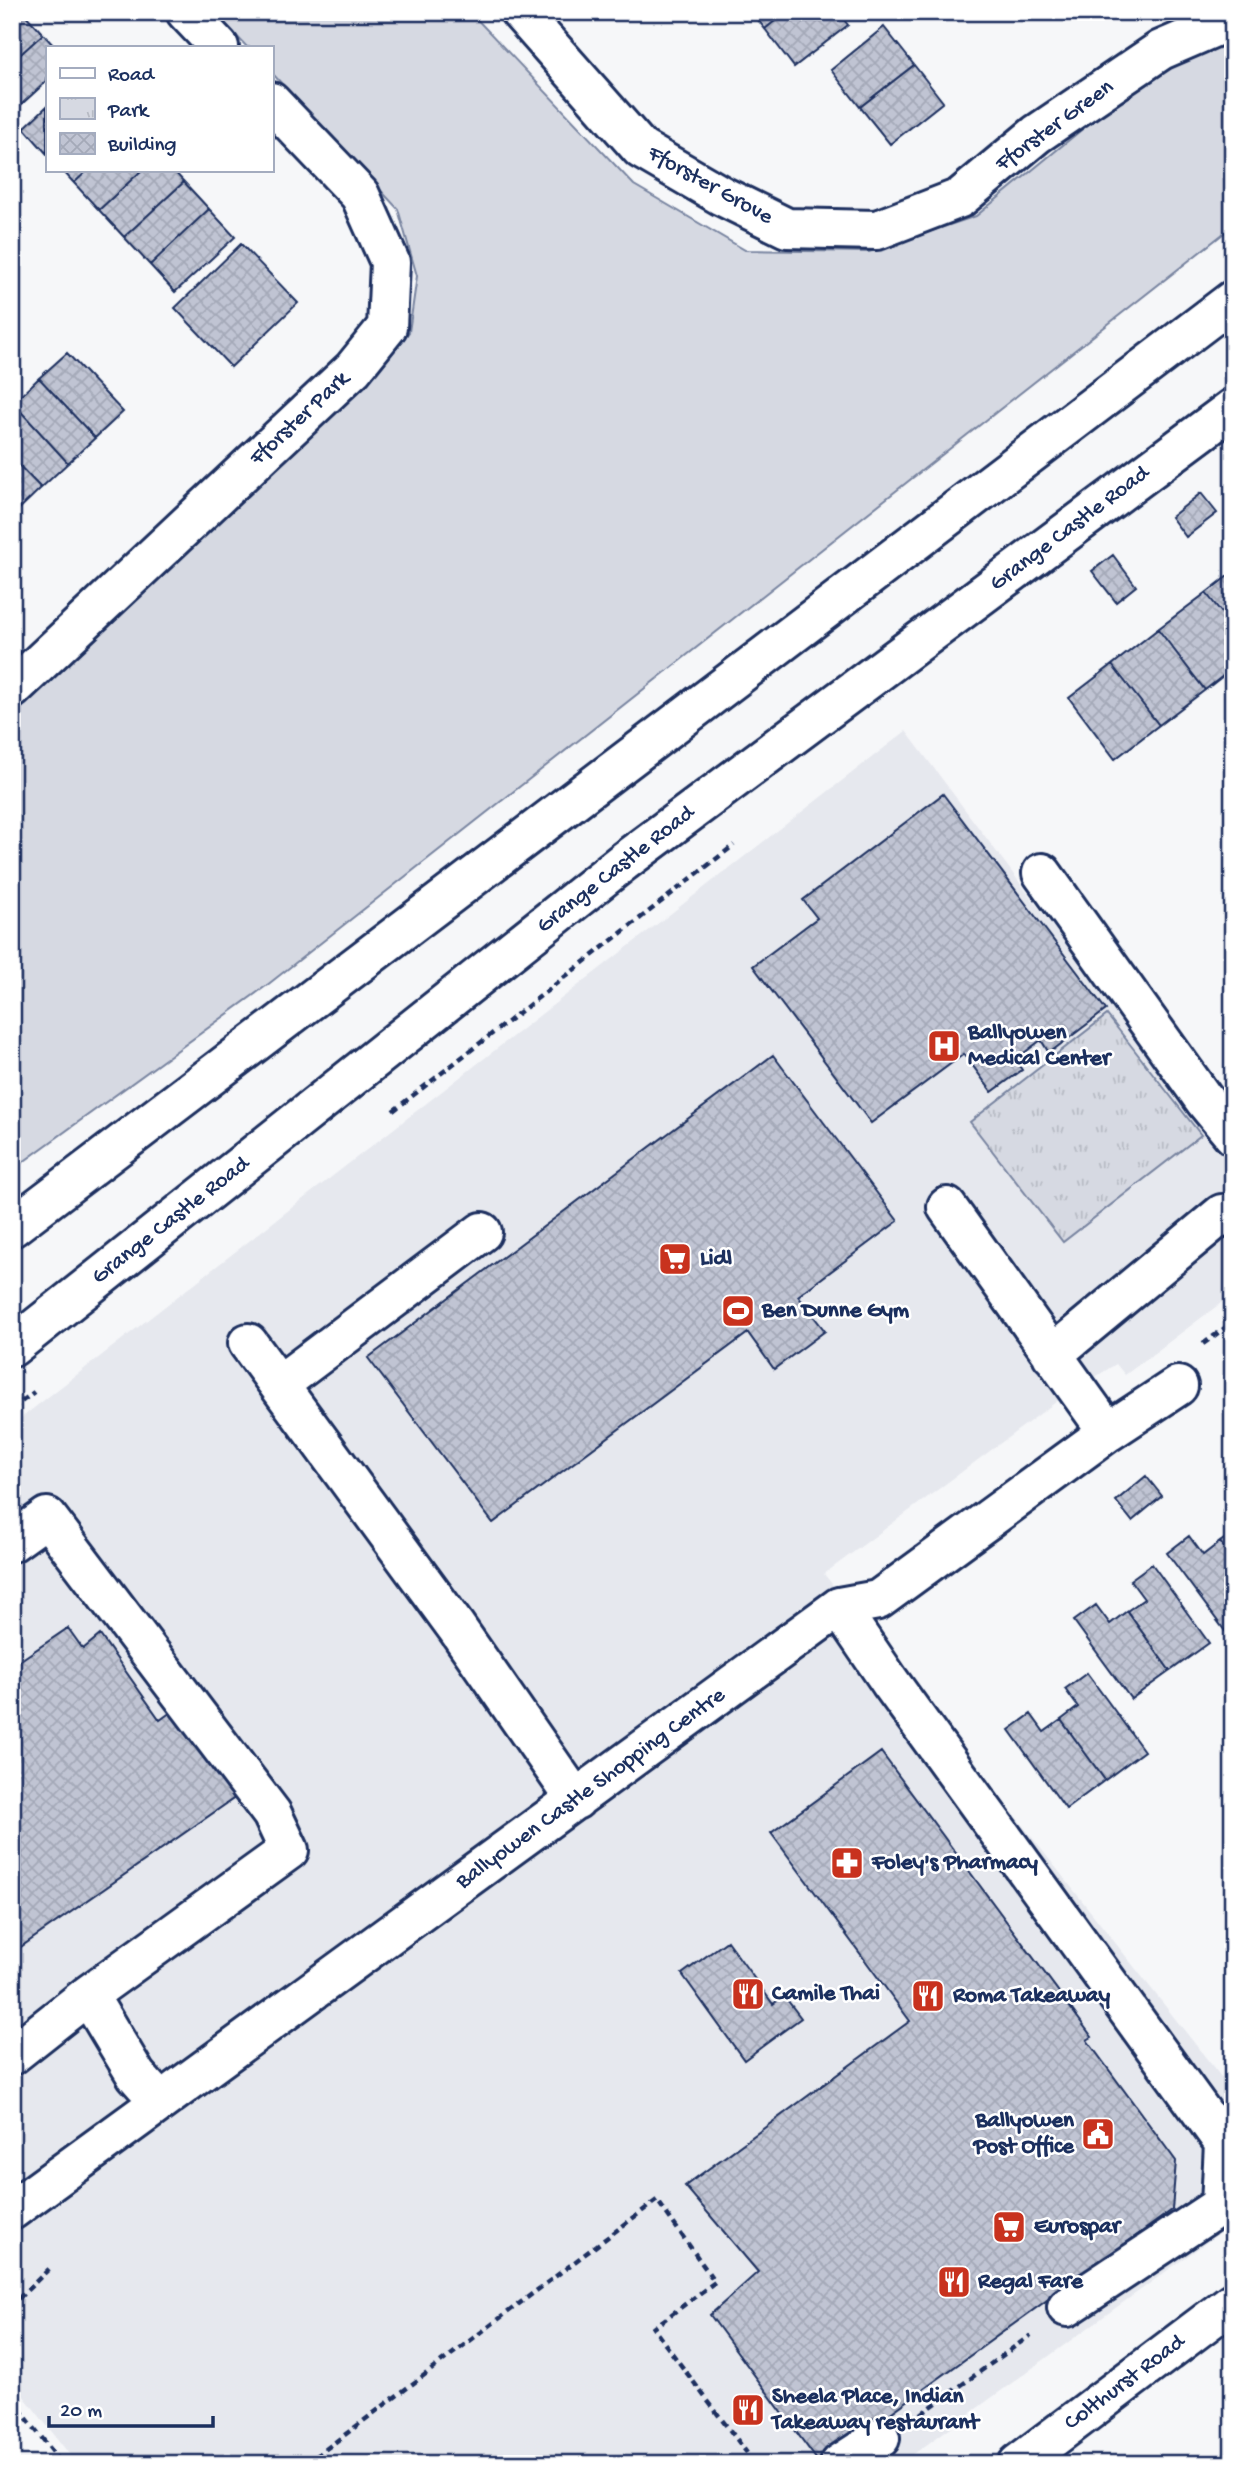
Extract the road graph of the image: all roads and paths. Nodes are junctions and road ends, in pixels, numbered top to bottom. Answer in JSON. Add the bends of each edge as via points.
{"nodes":[{"id":1,"x":186,"y":12,"type":"edge"},
{"id":2,"x":520,"y":12,"type":"edge"},
{"id":3,"x":1233,"y":19,"type":"edge"},
{"id":4,"x":218,"y":46,"type":"edge"},
{"id":5,"x":273,"y":104,"type":"edge"},
{"id":6,"x":877,"y":230,"type":"joint"},
{"id":7,"x":1233,"y":300,"type":"edge"},
{"id":8,"x":1233,"y":408,"type":"edge"},
{"id":9,"x":12,"y":689,"type":"edge"},
{"id":10,"x":738,"y":841,"type":"dead end"},
{"id":11,"x":1042,"y":873,"type":"dead end"},
{"id":12,"x":386,"y":1117,"type":"dead end"},
{"id":13,"x":1233,"y":1135,"type":"edge"},
{"id":14,"x":947,"y":1207,"type":"dead end"},
{"id":15,"x":1222,"y":1214,"type":"dead end"},
{"id":16,"x":12,"y":1227,"type":"edge"},
{"id":17,"x":482,"y":1232,"type":"dead end"},
{"id":18,"x":248,"y":1343,"type":"dead end"},
{"id":19,"x":12,"y":1347,"type":"edge"},
{"id":20,"x":1052,"y":1355,"type":"junction"},
{"id":21,"x":279,"y":1384,"type":"junction"},
{"id":22,"x":1178,"y":1386,"type":"dead end"},
{"id":23,"x":34,"y":1392,"type":"dead end"},
{"id":24,"x":12,"y":1409,"type":"edge"},
{"id":25,"x":1108,"y":1432,"type":"junction"},
{"id":26,"x":12,"y":1542,"type":"edge"},
{"id":27,"x":839,"y":1607,"type":"junction"},
{"id":28,"x":576,"y":1800,"type":"junction"},
{"id":29,"x":88,"y":1995,"type":"junction"},
{"id":30,"x":12,"y":2054,"type":"edge"},
{"id":31,"x":160,"y":2102,"type":"junction"},
{"id":32,"x":12,"y":2210,"type":"edge"},
{"id":33,"x":50,"y":2268,"type":"dead end"},
{"id":34,"x":1233,"y":2302,"type":"edge"},
{"id":35,"x":1067,"y":2307,"type":"joint"},
{"id":36,"x":12,"y":2309,"type":"edge"},
{"id":37,"x":12,"y":2399,"type":"edge"},
{"id":38,"x":880,"y":2438,"type":"joint"},
{"id":39,"x":747,"y":2453,"type":"dead end"},
{"id":40,"x":62,"y":2464,"type":"edge"},
{"id":41,"x":306,"y":2464,"type":"edge"},
{"id":42,"x":840,"y":2464,"type":"edge"},
{"id":43,"x":1017,"y":2464,"type":"edge"}],
"edges":[{"from":1,"to":4,"type":"street"},
{"from":2,"to":6,"type":"street","name":"Fforster Grove","via":[[641,149],[787,228]]},
{"from":3,"to":6,"type":"street","name":"Fforster Green","via":[[1161,50],[1037,134],[960,198]]},
{"from":5,"to":9,"type":"street","name":"Fforster Park","via":[[360,195],[390,262],[387,327],[353,369]]},
{"from":7,"to":16,"type":"street"},
{"from":8,"to":19,"type":"street","name":"Grange Castle Road","via":[[623,862]]},
{"from":10,"to":12,"type":"path"},
{"from":11,"to":13,"type":"street"},
{"from":14,"to":20,"type":"street"},
{"from":15,"to":20,"type":"street"},
{"from":17,"to":21,"type":"street"},
{"from":18,"to":21,"type":"street"},
{"from":20,"to":25,"type":"street"},
{"from":21,"to":28,"type":"street"},
{"from":22,"to":25,"type":"street","name":"Ballyowen Castle Shopping Centre"},
{"from":23,"to":24,"type":"path"},
{"from":25,"to":27,"type":"street","name":"Ballyowen Castle Shopping Centre","via":[[878,1600]]},
{"from":26,"to":29,"type":"street","via":[[47,1517],[272,1814],[289,1850]]},
{"from":27,"to":28,"type":"street","name":"Ballyowen Castle Shopping Centre"},
{"from":27,"to":35,"type":"street","via":[[1224,2143],[1221,2205]]},
{"from":28,"to":31,"type":"street","name":"Ballyowen Castle Shopping Centre"},
{"from":29,"to":30,"type":"street"},
{"from":29,"to":31,"type":"street","via":[[136,2075]]},
{"from":31,"to":32,"type":"street","name":"Ballyowen Castle Shopping Centre"},
{"from":33,"to":36,"type":"path"},
{"from":34,"to":43,"type":"street","name":"Colthurst Road"},
{"from":35,"to":38,"type":"path","via":[[939,2402]]},
{"from":37,"to":40,"type":"path"},
{"from":38,"to":42,"type":"street"},
{"from":39,"to":41,"type":"path","via":[[653,2328],[715,2282],[657,2200]]}]}
